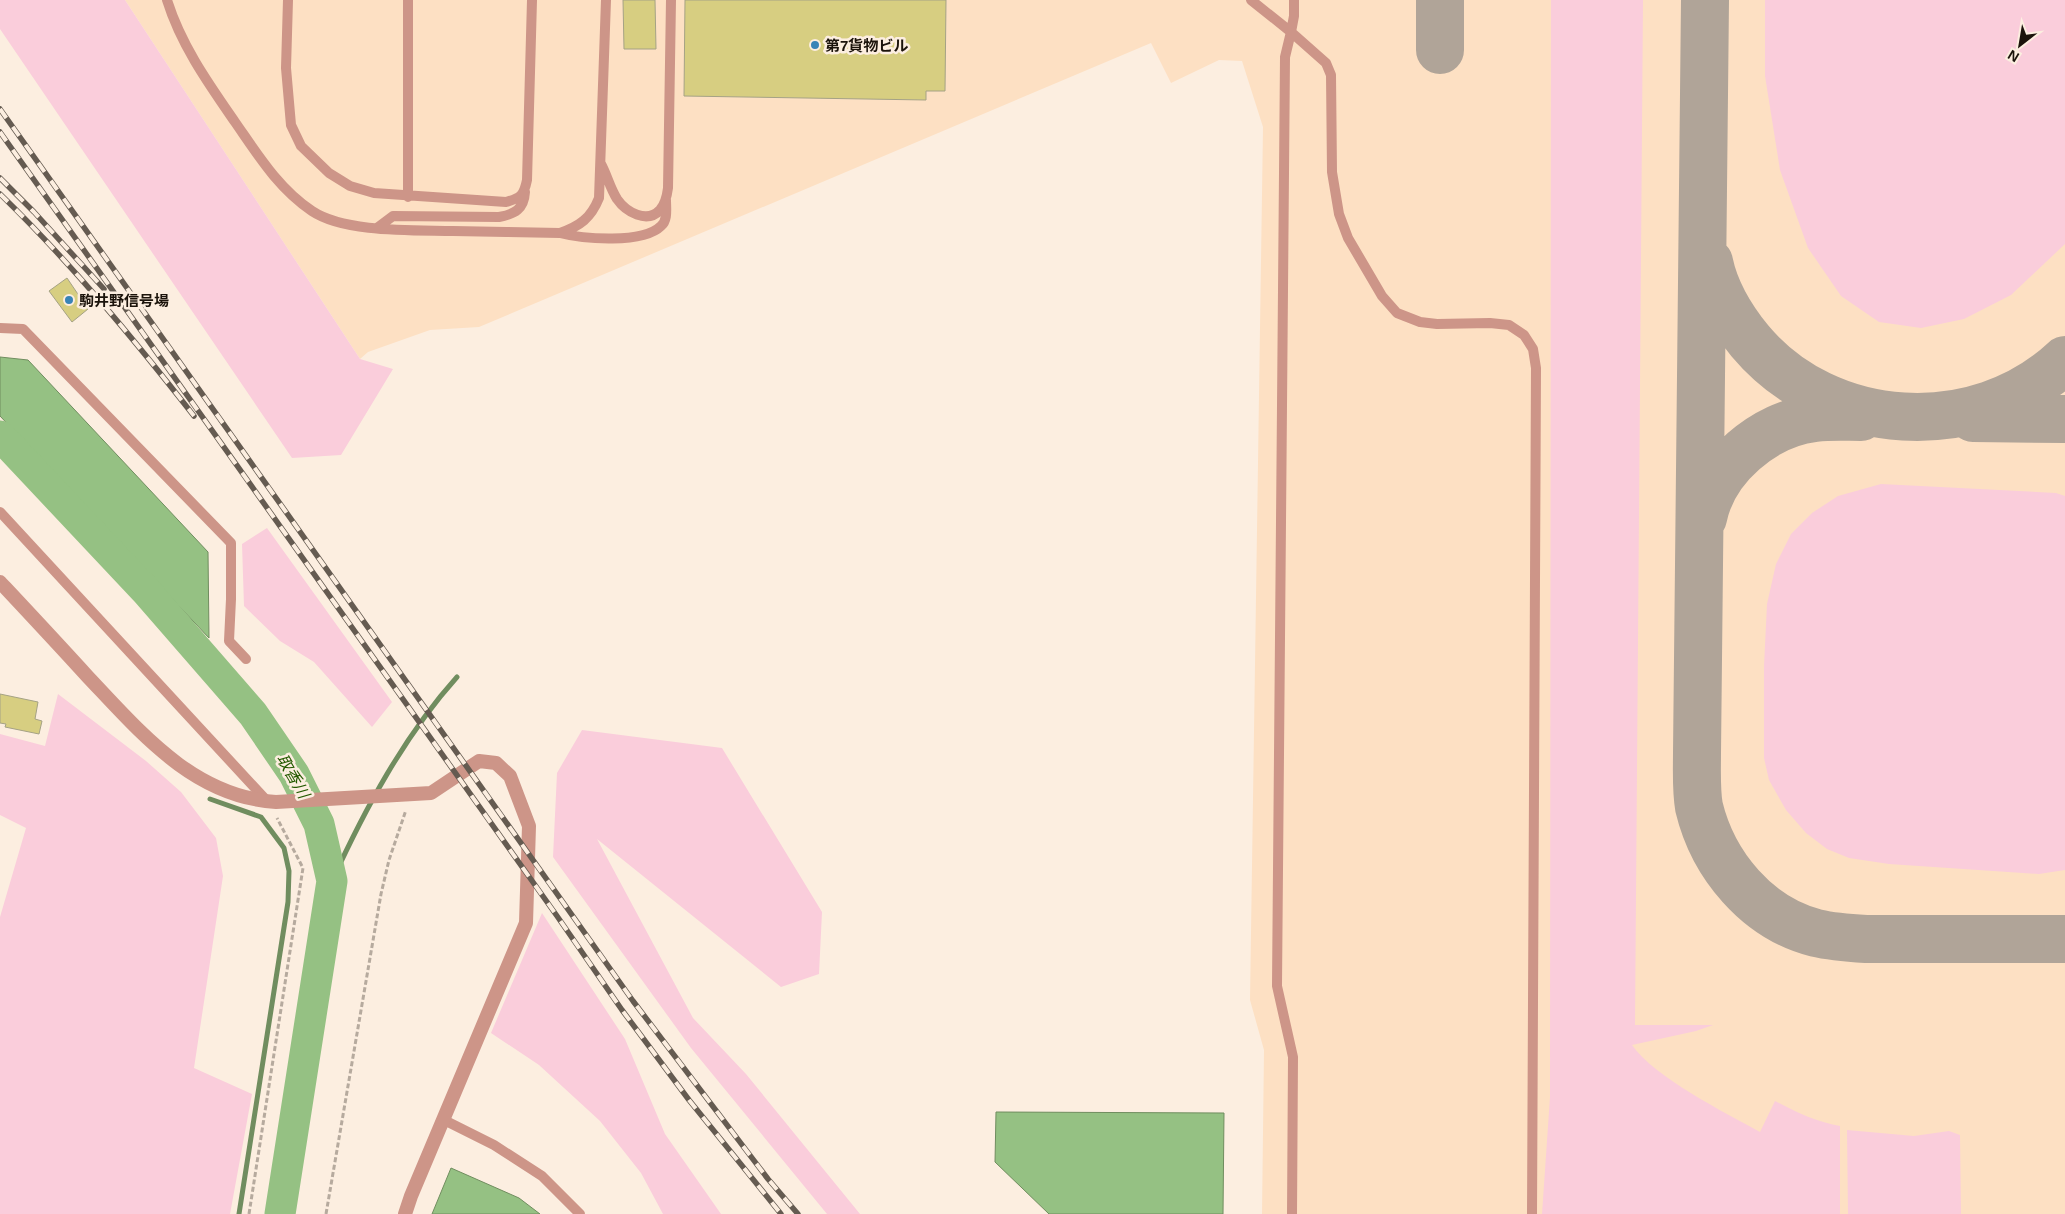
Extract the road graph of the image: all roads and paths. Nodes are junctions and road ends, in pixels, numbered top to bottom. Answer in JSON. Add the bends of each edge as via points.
{"nodes":[{"id":1,"x":167,"y":0,"type":"edge"},
{"id":2,"x":288,"y":0,"type":"edge"},
{"id":3,"x":408,"y":0,"type":"edge"},
{"id":4,"x":532,"y":0,"type":"edge"},
{"id":5,"x":606,"y":0,"type":"edge"},
{"id":6,"x":671,"y":0,"type":"edge"},
{"id":7,"x":1251,"y":0,"type":"edge"},
{"id":8,"x":1294,"y":0,"type":"edge"},
{"id":9,"x":1290,"y":32,"type":"junction"},
{"id":10,"x":601,"y":164,"type":"junction"},
{"id":11,"x":525,"y":192,"type":"junction"},
{"id":12,"x":408,"y":197,"type":"junction"},
{"id":13,"x":666,"y":200,"type":"junction"},
{"id":14,"x":377,"y":228,"type":"junction"},
{"id":15,"x":560,"y":233,"type":"junction"},
{"id":16,"x":0,"y":328,"type":"edge"},
{"id":17,"x":0,"y":512,"type":"edge"},
{"id":18,"x":0,"y":582,"type":"edge"},
{"id":19,"x":246,"y":659,"type":"dead end"},
{"id":20,"x":409,"y":795,"type":"junction"},
{"id":21,"x":266,"y":801,"type":"junction"},
{"id":22,"x":444,"y":1120,"type":"junction"},
{"id":23,"x":249,"y":1214,"type":"edge"},
{"id":24,"x":326,"y":1214,"type":"edge"},
{"id":25,"x":405,"y":1214,"type":"edge"},
{"id":26,"x":580,"y":1214,"type":"edge"},
{"id":27,"x":1292,"y":1214,"type":"edge"},
{"id":28,"x":1532,"y":1214,"type":"edge"}],
"edges":[{"from":1,"to":14,"type":"lane","via":[[175,25],[204,77],[286,191],[328,220]]},
{"from":2,"to":12,"type":"lane","via":[[286,68],[291,125],[301,146],[329,173],[350,186]]},
{"from":3,"to":12,"type":"lane"},
{"from":4,"to":11,"type":"lane","via":[[528,180]]},
{"from":5,"to":10,"type":"lane"},
{"from":6,"to":13,"type":"lane"},
{"from":7,"to":9,"type":"lane"},
{"from":8,"to":9,"type":"lane"},
{"from":9,"to":27,"type":"lane","via":[[1285,57],[1276,986],[1292,1057]]},
{"from":9,"to":28,"type":"lane","via":[[1326,63],[1331,75],[1332,172],[1339,214],[1348,238],[1382,296],[1397,312],[1420,322],[1509,325],[1524,334],[1532,349],[1536,378]]},
{"from":10,"to":13,"type":"lane","via":[[618,201],[628,210],[640,216],[650,216],[660,211]]},
{"from":10,"to":15,"type":"lane","via":[[599,198],[593,213]]},
{"from":11,"to":12,"type":"lane","via":[[506,202]]},
{"from":11,"to":14,"type":"lane","via":[[524,202],[517,212],[510,215],[393,216]]},
{"from":13,"to":15,"type":"lane","via":[[666,219],[662,226],[647,236],[578,238]]},
{"from":14,"to":15,"type":"lane"},
{"from":16,"to":19,"type":"lane","via":[[23,329],[231,543],[229,641]]},
{"from":17,"to":21,"type":"lane"},
{"from":18,"to":21,"type":"street","via":[[141,733],[187,771],[226,792]]},
{"from":20,"to":21,"type":"street"},
{"from":20,"to":22,"type":"street","via":[[431,793],[479,762],[496,763],[510,776],[529,826],[526,923]]},
{"from":20,"to":24,"type":"path","via":[[380,894]]},
{"from":21,"to":23,"type":"path","via":[[280,821],[303,868]]},
{"from":22,"to":25,"type":"street"},
{"from":22,"to":26,"type":"lane","via":[[494,1145],[542,1176]]}]}
